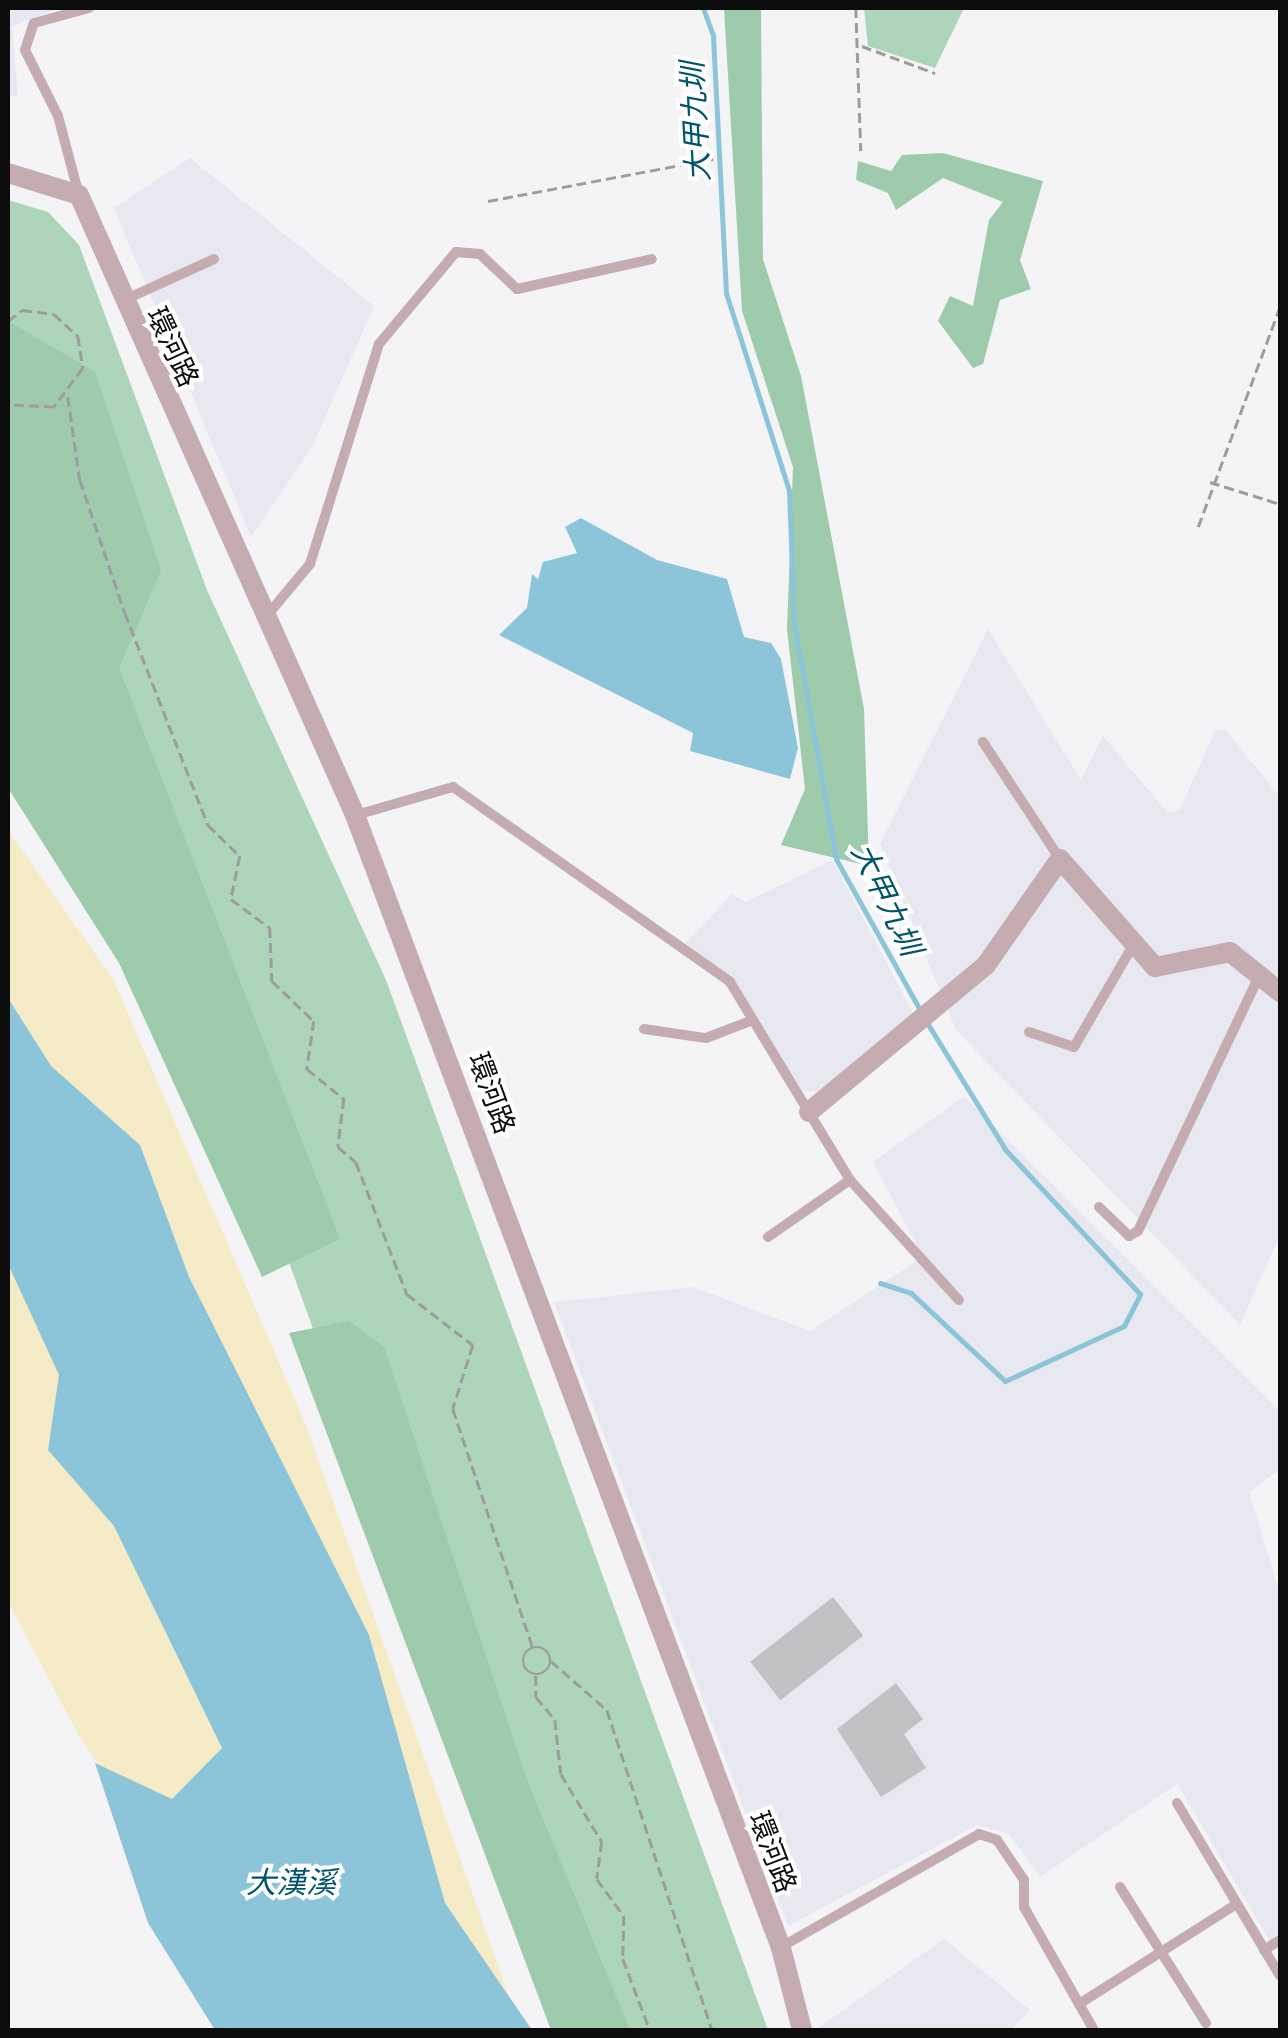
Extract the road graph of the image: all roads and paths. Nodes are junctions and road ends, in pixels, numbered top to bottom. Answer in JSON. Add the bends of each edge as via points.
{"nodes":[{"id":1,"x":90,"y":8,"type":"edge"},
{"id":2,"x":856,"y":8,"type":"edge"},
{"id":3,"x":860,"y":45,"type":"junction"},
{"id":4,"x":936,"y":73,"type":"dead end"},
{"id":5,"x":861,"y":151,"type":"dead end"},
{"id":6,"x":713,"y":159,"type":"dead end"},
{"id":7,"x":8,"y":173,"type":"edge"},
{"id":8,"x":79,"y":196,"type":"junction"},
{"id":9,"x":488,"y":201,"type":"dead end"},
{"id":10,"x":214,"y":258,"type":"dead end"},
{"id":11,"x":652,"y":260,"type":"dead end"},
{"id":12,"x":121,"y":302,"type":"junction"},
{"id":13,"x":1280,"y":306,"type":"edge"},
{"id":14,"x":8,"y":315,"type":"edge"},
{"id":15,"x":10,"y":320,"type":"edge"},
{"id":16,"x":68,"y":397,"type":"junction"},
{"id":17,"x":8,"y":406,"type":"edge"},
{"id":18,"x":1210,"y":482,"type":"junction"},
{"id":19,"x":1280,"y":504,"type":"edge"},
{"id":20,"x":1198,"y":527,"type":"dead end"},
{"id":21,"x":264,"y":618,"type":"junction"},
{"id":22,"x":983,"y":742,"type":"dead end"},
{"id":23,"x":355,"y":815,"type":"junction"},
{"id":24,"x":1060,"y":860,"type":"junction"},
{"id":25,"x":1132,"y":947,"type":"junction"},
{"id":26,"x":1260,"y":974,"type":"junction"},
{"id":27,"x":1280,"y":992,"type":"edge"},
{"id":28,"x":753,"y":1020,"type":"junction"},
{"id":29,"x":644,"y":1029,"type":"dead end"},
{"id":30,"x":1028,"y":1032,"type":"dead end"},
{"id":31,"x":808,"y":1112,"type":"junction"},
{"id":32,"x":850,"y":1180,"type":"junction"},
{"id":33,"x":1099,"y":1207,"type":"dead end"},
{"id":34,"x":768,"y":1238,"type":"dead end"},
{"id":35,"x":959,"y":1300,"type":"dead end"},
{"id":36,"x":533,"y":1648,"type":"junction"},
{"id":37,"x":551,"y":1661,"type":"junction"},
{"id":38,"x":536,"y":1676,"type":"junction"},
{"id":39,"x":1178,"y":1804,"type":"dead end"},
{"id":40,"x":1120,"y":1887,"type":"dead end"},
{"id":41,"x":1235,"y":1905,"type":"junction"},
{"id":42,"x":1280,"y":1940,"type":"edge"},
{"id":43,"x":780,"y":1948,"type":"junction"},
{"id":44,"x":1264,"y":1950,"type":"junction"},
{"id":45,"x":1162,"y":1955,"type":"junction"},
{"id":46,"x":1280,"y":1976,"type":"edge"},
{"id":47,"x":1079,"y":2004,"type":"junction"},
{"id":48,"x":1206,"y":2024,"type":"dead end"},
{"id":49,"x":650,"y":2030,"type":"edge"},
{"id":50,"x":712,"y":2030,"type":"edge"},
{"id":51,"x":802,"y":2030,"type":"edge"},
{"id":52,"x":1094,"y":2030,"type":"edge"}],
"edges":[{"from":1,"to":8,"type":"lane","name":"環河路","via":[[34,23],[25,50],[58,116]]},
{"from":2,"to":3,"type":"path"},
{"from":3,"to":4,"type":"path"},
{"from":3,"to":5,"type":"path"},
{"from":6,"to":9,"type":"path"},
{"from":7,"to":8,"type":"street"},
{"from":8,"to":12,"type":"street","name":"環河路"},
{"from":10,"to":12,"type":"lane"},
{"from":11,"to":21,"type":"lane","via":[[516,289],[480,254],[456,252],[379,344],[310,564]]},
{"from":12,"to":21,"type":"street","name":"環河路"},
{"from":13,"to":18,"type":"path"},
{"from":14,"to":15,"type":"path"},
{"from":15,"to":16,"type":"path","via":[[38,310],[78,336],[83,368]]},
{"from":16,"to":17,"type":"path","via":[[37,412]]},
{"from":16,"to":36,"type":"path","via":[[80,480],[125,614],[208,825],[240,856],[231,898],[270,928],[272,982],[314,1020],[307,1069],[344,1099],[338,1147],[356,1162],[406,1294],[473,1345],[453,1409]]},
{"from":18,"to":19,"type":"path"},
{"from":18,"to":20,"type":"path"},
{"from":21,"to":23,"type":"street","name":"環河路"},
{"from":22,"to":24,"type":"lane"},
{"from":23,"to":28,"type":"lane","via":[[454,786],[730,982]]},
{"from":23,"to":43,"type":"street","name":"環河路"},
{"from":24,"to":25,"type":"street"},
{"from":24,"to":31,"type":"street","via":[[1018,927],[925,1022]]},
{"from":25,"to":26,"type":"street","via":[[1156,967],[1230,952]]},
{"from":25,"to":30,"type":"lane","via":[[1074,1047]]},
{"from":26,"to":27,"type":"street"},
{"from":26,"to":33,"type":"lane","via":[[1138,1231],[1128,1236]]},
{"from":28,"to":29,"type":"lane","via":[[706,1038]]},
{"from":28,"to":31,"type":"lane"},
{"from":31,"to":32,"type":"lane"},
{"from":32,"to":34,"type":"lane"},
{"from":32,"to":35,"type":"lane"},
{"from":36,"to":37,"type":"path"},
{"from":36,"to":38,"type":"path","via":[[523,1664]]},
{"from":37,"to":38,"type":"path"},
{"from":37,"to":50,"type":"path","via":[[608,1710]]},
{"from":38,"to":49,"type":"path","via":[[536,1697],[555,1720],[561,1774],[602,1842],[597,1879],[624,1916],[624,1959]]},
{"from":39,"to":41,"type":"lane"},
{"from":40,"to":45,"type":"lane"},
{"from":41,"to":44,"type":"lane"},
{"from":41,"to":45,"type":"lane"},
{"from":42,"to":44,"type":"lane"},
{"from":43,"to":47,"type":"lane","via":[[979,1834],[997,1840],[1024,1880],[1024,1907]]},
{"from":43,"to":51,"type":"street","name":"環河路"},
{"from":44,"to":46,"type":"lane"},
{"from":45,"to":47,"type":"lane"},
{"from":45,"to":48,"type":"lane"},
{"from":47,"to":52,"type":"lane"}]}
